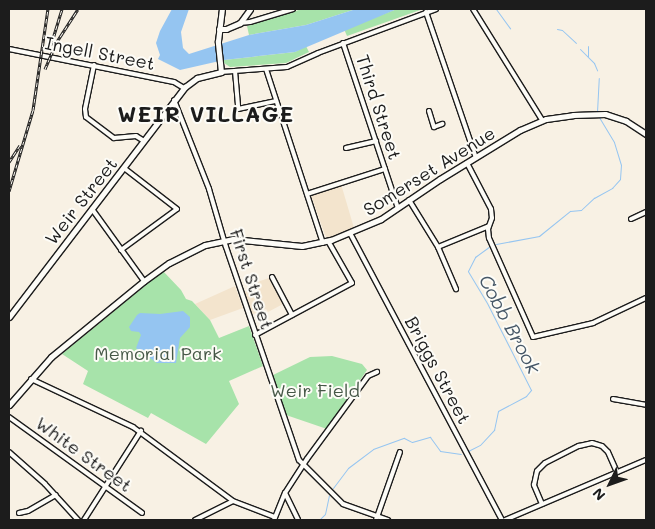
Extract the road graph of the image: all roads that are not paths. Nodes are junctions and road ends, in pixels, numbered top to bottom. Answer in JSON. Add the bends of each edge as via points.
{"nodes":[{"id":1,"x":222,"y":9,"type":"edge"},
{"id":2,"x":250,"y":9,"type":"edge"},
{"id":3,"x":293,"y":9,"type":"edge"},
{"id":4,"x":436,"y":9,"type":"edge"},
{"id":5,"x":473,"y":9,"type":"edge"},
{"id":6,"x":426,"y":12,"type":"junction"},
{"id":7,"x":237,"y":24,"type":"junction"},
{"id":8,"x":220,"y":27,"type":"junction"},
{"id":9,"x":343,"y":43,"type":"junction"},
{"id":10,"x":9,"y":49,"type":"edge"},
{"id":11,"x":94,"y":66,"type":"junction"},
{"id":12,"x":266,"y":68,"type":"junction"},
{"id":13,"x":235,"y":71,"type":"junction"},
{"id":14,"x":220,"y":72,"type":"junction"},
{"id":15,"x":184,"y":88,"type":"junction"},
{"id":16,"x":174,"y":100,"type":"junction"},
{"id":17,"x":276,"y":101,"type":"junction"},
{"id":18,"x":429,"y":111,"type":"dead end"},
{"id":19,"x":542,"y":120,"type":"junction"},
{"id":20,"x":442,"y":124,"type":"dead end"},
{"id":21,"x":646,"y":134,"type":"edge"},
{"id":22,"x":144,"y":141,"type":"junction"},
{"id":23,"x":376,"y":141,"type":"junction"},
{"id":24,"x":346,"y":148,"type":"dead end"},
{"id":25,"x":476,"y":158,"type":"junction"},
{"id":26,"x":467,"y":163,"type":"junction"},
{"id":27,"x":124,"y":168,"type":"junction"},
{"id":28,"x":385,"y":168,"type":"junction"},
{"id":29,"x":307,"y":194,"type":"junction"},
{"id":30,"x":409,"y":200,"type":"junction"},
{"id":31,"x":398,"y":208,"type":"junction"},
{"id":32,"x":92,"y":209,"type":"junction"},
{"id":33,"x":646,"y":212,"type":"edge"},
{"id":34,"x":631,"y":219,"type":"dead end"},
{"id":35,"x":489,"y":226,"type":"junction"},
{"id":36,"x":350,"y":233,"type":"junction"},
{"id":37,"x":224,"y":240,"type":"junction"},
{"id":38,"x":325,"y":242,"type":"junction"},
{"id":39,"x":438,"y":246,"type":"junction"},
{"id":40,"x":121,"y":250,"type":"junction"},
{"id":41,"x":272,"y":277,"type":"dead end"},
{"id":42,"x":144,"y":281,"type":"junction"},
{"id":43,"x":456,"y":288,"type":"dead end"},
{"id":44,"x":646,"y":298,"type":"edge"},
{"id":45,"x":292,"y":316,"type":"junction"},
{"id":46,"x":9,"y":317,"type":"edge"},
{"id":47,"x":255,"y":335,"type":"junction"},
{"id":48,"x":376,"y":372,"type":"dead end"},
{"id":49,"x":31,"y":379,"type":"junction"},
{"id":50,"x":613,"y":399,"type":"dead end"},
{"id":51,"x":9,"y":405,"type":"edge"},
{"id":52,"x":646,"y":405,"type":"edge"},
{"id":53,"x":9,"y":417,"type":"edge"},
{"id":54,"x":141,"y":431,"type":"junction"},
{"id":55,"x":9,"y":452,"type":"edge"},
{"id":56,"x":400,"y":452,"type":"dead end"},
{"id":57,"x":646,"y":460,"type":"edge"},
{"id":58,"x":303,"y":466,"type":"junction"},
{"id":59,"x":617,"y":472,"type":"junction"},
{"id":60,"x":106,"y":487,"type":"junction"},
{"id":61,"x":285,"y":493,"type":"junction"},
{"id":62,"x":56,"y":495,"type":"junction"},
{"id":63,"x":233,"y":501,"type":"junction"},
{"id":64,"x":542,"y":504,"type":"junction"},
{"id":65,"x":19,"y":513,"type":"dead end"},
{"id":66,"x":142,"y":513,"type":"dead end"},
{"id":67,"x":377,"y":518,"type":"edge"},
{"id":68,"x":274,"y":519,"type":"edge"},
{"id":69,"x":78,"y":520,"type":"edge"},
{"id":70,"x":84,"y":520,"type":"edge"},
{"id":71,"x":194,"y":520,"type":"edge"},
{"id":72,"x":298,"y":520,"type":"edge"},
{"id":73,"x":388,"y":520,"type":"edge"},
{"id":74,"x":504,"y":520,"type":"edge"}],
"edges":[{"from":1,"to":8,"type":"main road"},
{"from":2,"to":7,"type":"main road"},
{"from":3,"to":7,"type":"street"},
{"from":4,"to":6,"type":"street"},
{"from":5,"to":19,"type":"street"},
{"from":6,"to":9,"type":"street"},
{"from":6,"to":25,"type":"street"},
{"from":7,"to":8,"type":"main road"},
{"from":8,"to":14,"type":"main road"},
{"from":9,"to":12,"type":"street","via":[[287,66]]},
{"from":9,"to":23,"type":"street","name":"Third Street"},
{"from":10,"to":11,"type":"street","name":"Ingell Street"},
{"from":11,"to":15,"type":"street","name":"Ingell Street","via":[[174,82]]},
{"from":11,"to":22,"type":"street","via":[[86,117],[112,137],[137,136]]},
{"from":12,"to":13,"type":"street"},
{"from":12,"to":17,"type":"street"},
{"from":13,"to":14,"type":"street"},
{"from":13,"to":17,"type":"street","via":[[238,109]]},
{"from":14,"to":15,"type":"main road","via":[[196,79]]},
{"from":15,"to":16,"type":"main road","name":"Weir Street"},
{"from":16,"to":22,"type":"main road","name":"Weir Street"},
{"from":16,"to":37,"type":"street","name":"First Street","via":[[208,186]]},
{"from":17,"to":29,"type":"street"},
{"from":18,"to":20,"type":"street","via":[[434,127]]},
{"from":19,"to":21,"type":"main road","name":"Somerset Avenue","via":[[597,114],[622,119]]},
{"from":19,"to":25,"type":"main road","name":"Somerset Avenue"},
{"from":22,"to":27,"type":"main road","name":"Weir Street"},
{"from":23,"to":24,"type":"street"},
{"from":23,"to":28,"type":"street","name":"Third Street"},
{"from":25,"to":26,"type":"main road","name":"Somerset Avenue"},
{"from":26,"to":30,"type":"main road","name":"Somerset Avenue"},
{"from":26,"to":35,"type":"street","via":[[491,209]]},
{"from":27,"to":32,"type":"main road","name":"Weir Street"},
{"from":27,"to":40,"type":"street","via":[[177,209]]},
{"from":28,"to":29,"type":"street"},
{"from":28,"to":31,"type":"street","name":"Third Street"},
{"from":29,"to":38,"type":"street"},
{"from":30,"to":31,"type":"main road","name":"Somerset Avenue"},
{"from":30,"to":39,"type":"street"},
{"from":31,"to":36,"type":"main road","name":"Somerset Avenue"},
{"from":32,"to":40,"type":"street"},
{"from":32,"to":46,"type":"main road","name":"Weir Street"},
{"from":33,"to":34,"type":"street"},
{"from":35,"to":39,"type":"street"},
{"from":35,"to":44,"type":"street","via":[[490,238],[533,337],[593,323]]},
{"from":36,"to":38,"type":"main road","name":"Somerset Avenue"},
{"from":36,"to":74,"type":"street","name":"Briggs Street"},
{"from":37,"to":38,"type":"main road","name":"Somerset Avenue","via":[[294,246]]},
{"from":37,"to":42,"type":"main road","name":"Somerset Avenue","via":[[175,260]]},
{"from":37,"to":47,"type":"street","name":"First Street"},
{"from":38,"to":45,"type":"street","via":[[352,283]]},
{"from":39,"to":43,"type":"street"},
{"from":40,"to":42,"type":"street"},
{"from":41,"to":45,"type":"street"},
{"from":42,"to":49,"type":"main road","name":"Somerset Avenue","via":[[56,353]]},
{"from":45,"to":47,"type":"street"},
{"from":47,"to":58,"type":"street","name":"First Street"},
{"from":48,"to":58,"type":"street","via":[[368,376]]},
{"from":49,"to":51,"type":"main road","name":"Somerset Avenue"},
{"from":49,"to":54,"type":"street"},
{"from":50,"to":52,"type":"street"},
{"from":53,"to":60,"type":"street","name":"White Street"},
{"from":54,"to":60,"type":"street"},
{"from":54,"to":63,"type":"street"},
{"from":55,"to":62,"type":"street"},
{"from":56,"to":67,"type":"street"},
{"from":57,"to":59,"type":"street"},
{"from":58,"to":61,"type":"street"},
{"from":58,"to":67,"type":"street","via":[[338,501]]},
{"from":59,"to":64,"type":"street"},
{"from":59,"to":64,"type":"street","via":[[602,446],[592,443],[579,446],[536,471],[534,485]]},
{"from":60,"to":66,"type":"street","name":"White Street"},
{"from":60,"to":70,"type":"street"},
{"from":61,"to":68,"type":"street"},
{"from":61,"to":72,"type":"street"},
{"from":62,"to":65,"type":"street"},
{"from":62,"to":69,"type":"street"},
{"from":63,"to":68,"type":"street"},
{"from":63,"to":71,"type":"street"},
{"from":64,"to":74,"type":"street"},
{"from":67,"to":73,"type":"street"}]}
